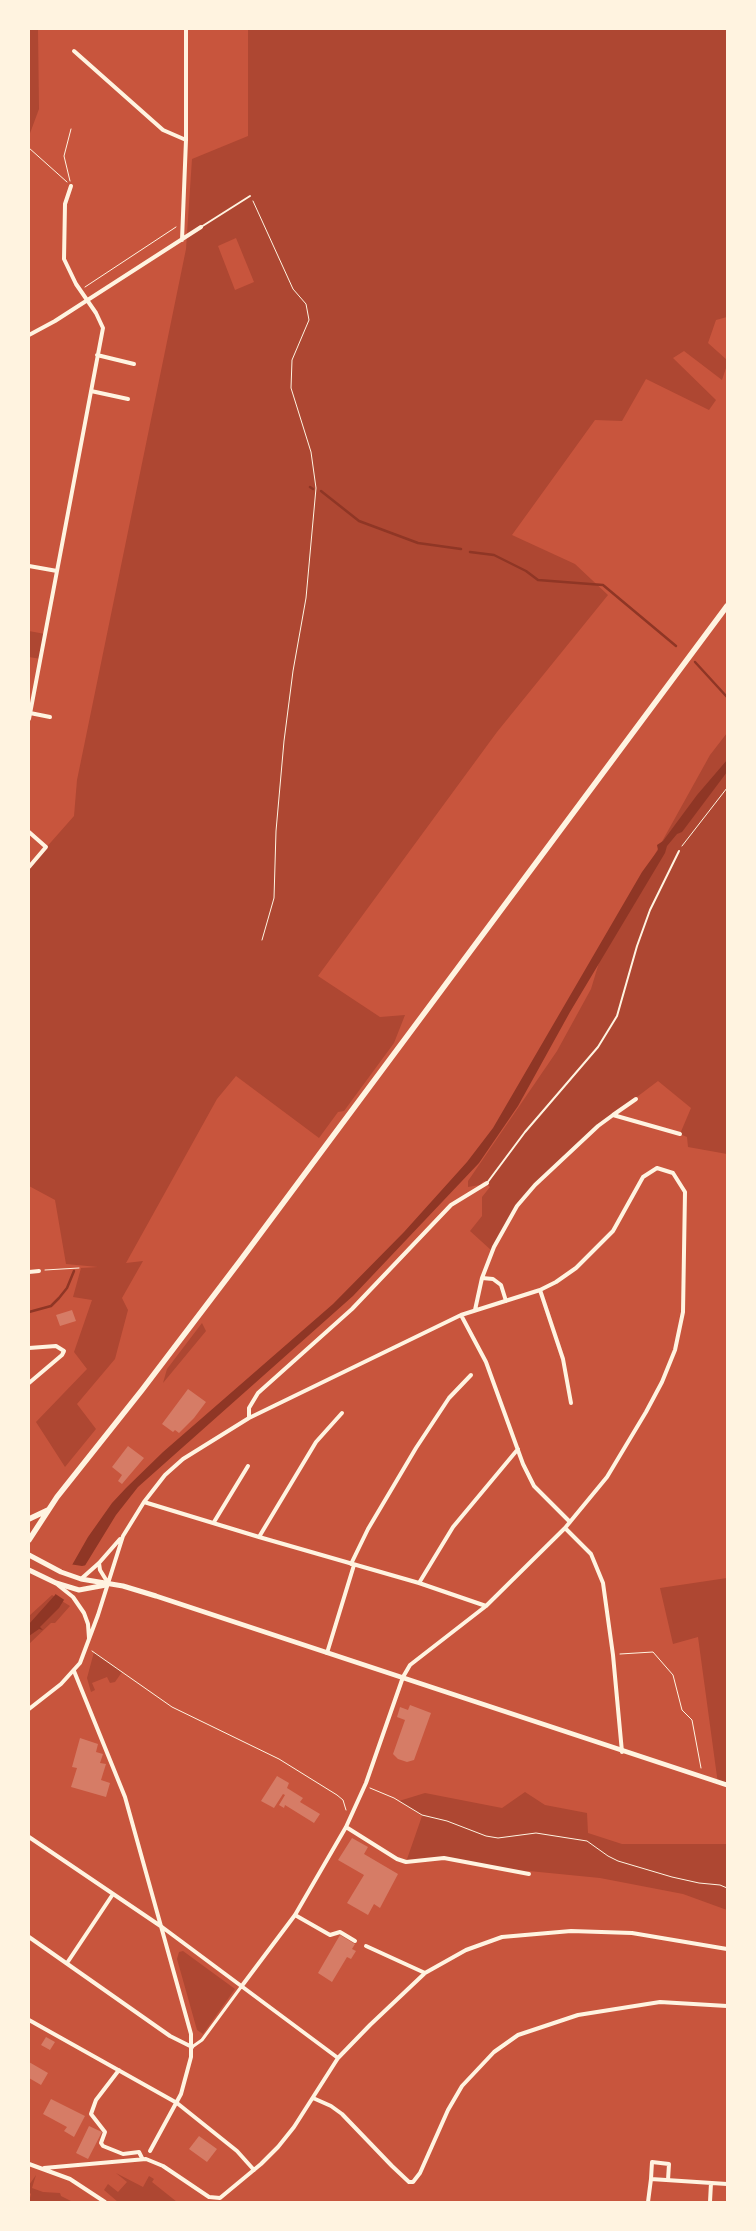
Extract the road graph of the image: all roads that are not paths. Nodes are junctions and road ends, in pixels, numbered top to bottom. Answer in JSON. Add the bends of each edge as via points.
{"nodes":[{"id":1,"x":186,"y":29,"type":"edge"},
{"id":2,"x":74,"y":51,"type":"dead end"},
{"id":3,"x":186,"y":140,"type":"junction"},
{"id":4,"x":72,"y":186,"type":"road end"},
{"id":5,"x":250,"y":196,"type":"road end"},
{"id":6,"x":201,"y":227,"type":"joint"},
{"id":7,"x":182,"y":240,"type":"junction"},
{"id":8,"x":88,"y":300,"type":"junction"},
{"id":9,"x":29,"y":335,"type":"edge"},
{"id":10,"x":98,"y":355,"type":"junction"},
{"id":11,"x":134,"y":364,"type":"dead end"},
{"id":12,"x":91,"y":390,"type":"junction"},
{"id":13,"x":128,"y":399,"type":"dead end"},
{"id":14,"x":29,"y":566,"type":"edge"},
{"id":15,"x":57,"y":571,"type":"junction"},
{"id":16,"x":727,"y":606,"type":"edge"},
{"id":17,"x":29,"y":711,"type":"edge"},
{"id":18,"x":50,"y":717,"type":"dead end"},
{"id":19,"x":29,"y":719,"type":"edge"},
{"id":20,"x":29,"y":832,"type":"edge"},
{"id":21,"x":679,"y":851,"type":"road end"},
{"id":22,"x":29,"y":867,"type":"edge"},
{"id":23,"x":636,"y":1099,"type":"dead end"},
{"id":24,"x":613,"y":1115,"type":"junction"},
{"id":25,"x":680,"y":1134,"type":"dead end"},
{"id":26,"x":487,"y":1183,"type":"joint"},
{"id":27,"x":39,"y":1271,"type":"road end"},
{"id":28,"x":29,"y":1272,"type":"edge"},
{"id":29,"x":482,"y":1278,"type":"junction"},
{"id":30,"x":540,"y":1290,"type":"junction"},
{"id":31,"x":506,"y":1301,"type":"junction"},
{"id":32,"x":475,"y":1310,"type":"junction"},
{"id":33,"x":461,"y":1315,"type":"junction"},
{"id":34,"x":29,"y":1348,"type":"edge"},
{"id":35,"x":471,"y":1375,"type":"dead end"},
{"id":36,"x":29,"y":1383,"type":"edge"},
{"id":37,"x":571,"y":1403,"type":"dead end"},
{"id":38,"x":342,"y":1413,"type":"dead end"},
{"id":39,"x":249,"y":1418,"type":"junction"},
{"id":40,"x":519,"y":1450,"type":"junction"},
{"id":41,"x":248,"y":1466,"type":"dead end"},
{"id":42,"x":144,"y":1502,"type":"junction"},
{"id":43,"x":48,"y":1510,"type":"junction"},
{"id":44,"x":29,"y":1519,"type":"edge"},
{"id":45,"x":214,"y":1522,"type":"junction"},
{"id":46,"x":570,"y":1522,"type":"junction"},
{"id":47,"x":565,"y":1528,"type":"junction"},
{"id":48,"x":123,"y":1536,"type":"junction"},
{"id":49,"x":259,"y":1538,"type":"junction"},
{"id":50,"x":29,"y":1540,"type":"edge"},
{"id":51,"x":29,"y":1555,"type":"edge"},
{"id":52,"x":99,"y":1563,"type":"junction"},
{"id":53,"x":353,"y":1565,"type":"junction"},
{"id":54,"x":29,"y":1570,"type":"edge"},
{"id":55,"x":81,"y":1579,"type":"junction"},
{"id":56,"x":56,"y":1583,"type":"junction"},
{"id":57,"x":419,"y":1583,"type":"junction"},
{"id":58,"x":108,"y":1584,"type":"junction"},
{"id":59,"x":486,"y":1606,"type":"junction"},
{"id":60,"x":89,"y":1641,"type":"junction"},
{"id":61,"x":327,"y":1653,"type":"junction"},
{"id":62,"x":74,"y":1671,"type":"junction"},
{"id":63,"x":403,"y":1677,"type":"junction"},
{"id":64,"x":29,"y":1709,"type":"edge"},
{"id":65,"x":622,"y":1752,"type":"junction"},
{"id":66,"x":727,"y":1785,"type":"edge"},
{"id":67,"x":346,"y":1827,"type":"junction"},
{"id":68,"x":29,"y":1837,"type":"edge"},
{"id":69,"x":529,"y":1874,"type":"dead end"},
{"id":70,"x":113,"y":1894,"type":"junction"},
{"id":71,"x":295,"y":1915,"type":"junction"},
{"id":72,"x":162,"y":1927,"type":"junction"},
{"id":73,"x":29,"y":1937,"type":"edge"},
{"id":74,"x":355,"y":1941,"type":"dead end"},
{"id":75,"x":366,"y":1946,"type":"dead end"},
{"id":76,"x":727,"y":1949,"type":"edge"},
{"id":77,"x":67,"y":1962,"type":"junction"},
{"id":78,"x":425,"y":1973,"type":"junction"},
{"id":79,"x":241,"y":1987,"type":"junction"},
{"id":80,"x":727,"y":2006,"type":"edge"},
{"id":81,"x":29,"y":2020,"type":"edge"},
{"id":82,"x":192,"y":2047,"type":"junction"},
{"id":83,"x":338,"y":2058,"type":"junction"},
{"id":84,"x":119,"y":2070,"type":"junction"},
{"id":85,"x":313,"y":2098,"type":"junction"},
{"id":86,"x":177,"y":2103,"type":"junction"},
{"id":87,"x":150,"y":2151,"type":"dead end"},
{"id":88,"x":142,"y":2158,"type":"junction"},
{"id":89,"x":29,"y":2164,"type":"edge"},
{"id":90,"x":44,"y":2168,"type":"junction"},
{"id":91,"x":254,"y":2170,"type":"junction"},
{"id":92,"x":650,"y":2179,"type":"junction"},
{"id":93,"x":668,"y":2180,"type":"junction"},
{"id":94,"x":711,"y":2183,"type":"junction"},
{"id":95,"x":727,"y":2184,"type":"edge"},
{"id":96,"x":209,"y":2197,"type":"junction"},
{"id":97,"x":220,"y":2198,"type":"junction"},
{"id":98,"x":105,"y":2202,"type":"edge"},
{"id":99,"x":207,"y":2202,"type":"edge"},
{"id":100,"x":224,"y":2202,"type":"edge"},
{"id":101,"x":648,"y":2202,"type":"edge"},
{"id":102,"x":710,"y":2202,"type":"edge"}],
"edges":[{"from":1,"to":3,"type":"street"},
{"from":2,"to":3,"type":"street","via":[[163,130]]},
{"from":3,"to":7,"type":"street"},
{"from":4,"to":8,"type":"street","via":[[65,204],[64,259]]},
{"from":5,"to":6,"type":"lane"},
{"from":6,"to":7,"type":"street"},
{"from":7,"to":8,"type":"street"},
{"from":8,"to":9,"type":"street"},
{"from":8,"to":10,"type":"street","via":[[102,328]]},
{"from":10,"to":11,"type":"street"},
{"from":10,"to":12,"type":"street"},
{"from":12,"to":13,"type":"street"},
{"from":12,"to":15,"type":"street"},
{"from":14,"to":15,"type":"street"},
{"from":15,"to":17,"type":"street"},
{"from":16,"to":43,"type":"main road","via":[[240,1261]]},
{"from":17,"to":18,"type":"street"},
{"from":17,"to":19,"type":"street"},
{"from":20,"to":22,"type":"street","via":[[46,847]]},
{"from":21,"to":26,"type":"lane","via":[[640,937],[618,1016],[598,1047],[525,1132]]},
{"from":23,"to":24,"type":"street"},
{"from":24,"to":25,"type":"street"},
{"from":24,"to":29,"type":"street","via":[[570,1151],[517,1206],[494,1247]]},
{"from":26,"to":39,"type":"street","via":[[451,1205],[352,1308],[258,1392],[249,1408]]},
{"from":27,"to":28,"type":"street"},
{"from":29,"to":31,"type":"street","via":[[493,1279],[501,1285]]},
{"from":29,"to":32,"type":"street"},
{"from":30,"to":31,"type":"street"},
{"from":30,"to":37,"type":"street","via":[[563,1359]]},
{"from":30,"to":46,"type":"street","via":[[556,1282],[600,1246],[625,1212],[643,1177],[657,1168],[673,1173],[685,1192],[683,1312],[675,1350],[637,1429],[607,1477]]},
{"from":31,"to":32,"type":"street"},
{"from":32,"to":33,"type":"street"},
{"from":33,"to":39,"type":"street"},
{"from":33,"to":40,"type":"street","via":[[486,1362]]},
{"from":34,"to":36,"type":"street","via":[[56,1346],[64,1351]]},
{"from":35,"to":53,"type":"street","via":[[449,1398],[416,1448],[368,1529]]},
{"from":38,"to":49,"type":"street","via":[[316,1442]]},
{"from":39,"to":42,"type":"street","via":[[183,1459],[165,1475]]},
{"from":40,"to":46,"type":"street","via":[[534,1486]]},
{"from":40,"to":57,"type":"street","via":[[453,1527]]},
{"from":41,"to":45,"type":"street"},
{"from":42,"to":45,"type":"street"},
{"from":42,"to":48,"type":"street"},
{"from":43,"to":44,"type":"main road"},
{"from":43,"to":50,"type":"main road"},
{"from":45,"to":49,"type":"street"},
{"from":46,"to":47,"type":"street"},
{"from":47,"to":59,"type":"street"},
{"from":47,"to":65,"type":"street","via":[[591,1554],[603,1584]]},
{"from":48,"to":52,"type":"street"},
{"from":48,"to":58,"type":"street"},
{"from":49,"to":53,"type":"street"},
{"from":51,"to":55,"type":"street"},
{"from":52,"to":55,"type":"street"},
{"from":52,"to":58,"type":"street"},
{"from":53,"to":57,"type":"street"},
{"from":53,"to":61,"type":"street"},
{"from":54,"to":56,"type":"street"},
{"from":55,"to":58,"type":"street"},
{"from":56,"to":58,"type":"street","via":[[79,1590]]},
{"from":56,"to":60,"type":"street","via":[[73,1597],[84,1612]]},
{"from":57,"to":59,"type":"street"},
{"from":58,"to":60,"type":"street"},
{"from":58,"to":61,"type":"street","via":[[140,1591]]},
{"from":59,"to":63,"type":"street","via":[[412,1662]]},
{"from":60,"to":62,"type":"street"},
{"from":61,"to":63,"type":"street"},
{"from":62,"to":64,"type":"street"},
{"from":62,"to":72,"type":"street","via":[[125,1797]]},
{"from":63,"to":65,"type":"street"},
{"from":63,"to":67,"type":"street","via":[[366,1784]]},
{"from":65,"to":66,"type":"street"},
{"from":67,"to":69,"type":"street","via":[[406,1862],[444,1858]]},
{"from":67,"to":71,"type":"street"},
{"from":68,"to":70,"type":"street"},
{"from":70,"to":72,"type":"street"},
{"from":70,"to":77,"type":"street"},
{"from":71,"to":74,"type":"street","via":[[330,1935],[340,1932]]},
{"from":71,"to":79,"type":"street"},
{"from":72,"to":79,"type":"street"},
{"from":72,"to":82,"type":"street","via":[[188,2019]]},
{"from":73,"to":77,"type":"street"},
{"from":75,"to":78,"type":"street"},
{"from":76,"to":78,"type":"street","via":[[632,1933],[547,1932],[493,1940],[466,1950]]},
{"from":77,"to":82,"type":"street","via":[[170,2036]]},
{"from":78,"to":83,"type":"street"},
{"from":79,"to":82,"type":"street","via":[[202,2040]]},
{"from":79,"to":83,"type":"street"},
{"from":80,"to":85,"type":"street","via":[[660,2002],[578,2015],[518,2035],[494,2052],[462,2086],[420,2173],[410,2182],[342,2114]]},
{"from":81,"to":84,"type":"street"},
{"from":82,"to":86,"type":"street","via":[[185,2083]]},
{"from":83,"to":85,"type":"street"},
{"from":84,"to":86,"type":"street"},
{"from":84,"to":88,"type":"street","via":[[96,2100],[91,2114],[105,2132],[103,2146],[123,2154],[139,2152]]},
{"from":85,"to":91,"type":"street","via":[[286,2137]]},
{"from":86,"to":87,"type":"street"},
{"from":86,"to":91,"type":"street","via":[[237,2151]]},
{"from":88,"to":90,"type":"street"},
{"from":88,"to":96,"type":"street","via":[[163,2166]]},
{"from":89,"to":90,"type":"street"},
{"from":90,"to":98,"type":"street","via":[[82,2186]]},
{"from":91,"to":97,"type":"street"},
{"from":92,"to":93,"type":"street"},
{"from":92,"to":93,"type":"street","via":[[652,2162],[669,2164]]},
{"from":92,"to":101,"type":"street"},
{"from":93,"to":94,"type":"street"},
{"from":94,"to":95,"type":"street"},
{"from":94,"to":102,"type":"street"},
{"from":96,"to":97,"type":"street"},
{"from":96,"to":99,"type":"street"},
{"from":97,"to":100,"type":"street"}]}
